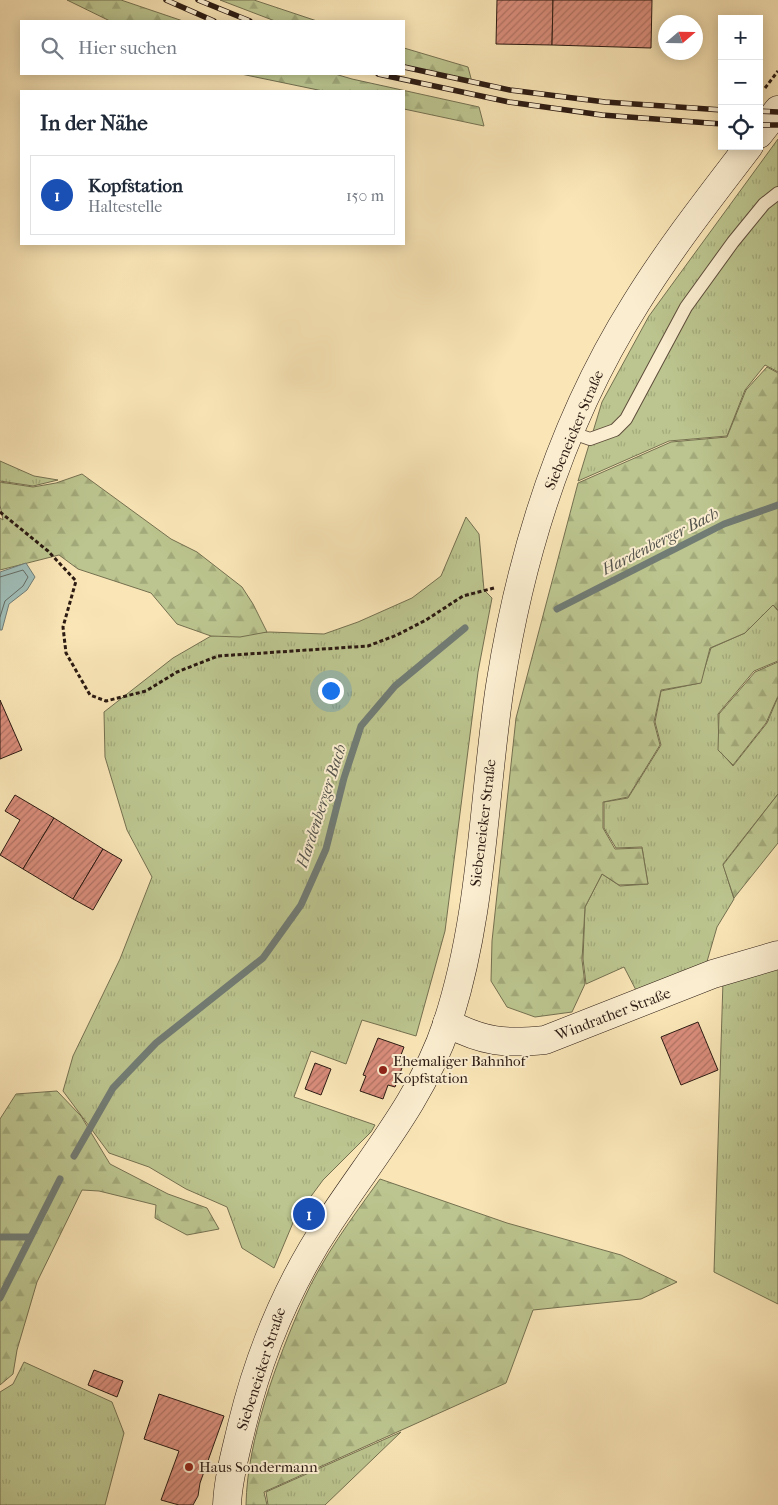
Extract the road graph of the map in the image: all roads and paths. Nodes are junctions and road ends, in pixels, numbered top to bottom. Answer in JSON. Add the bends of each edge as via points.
{"nodes":[{"id":1,"x":778,"y":71,"type":"edge"},
{"id":2,"x":763,"y":91,"type":"edge"},
{"id":3,"x":778,"y":110,"type":"edge"},
{"id":4,"x":763,"y":129,"type":"edge"},
{"id":5,"x":747,"y":150,"type":"edge"},
{"id":6,"x":778,"y":194,"type":"edge"},
{"id":7,"x":570,"y":432,"type":"junction"},
{"id":8,"x":0,"y":512,"type":"edge"},
{"id":9,"x":518,"y":592,"type":"junction"},
{"id":10,"x":778,"y":956,"type":"edge"},
{"id":11,"x":447,"y":1023,"type":"junction"},
{"id":12,"x":227,"y":1505,"type":"edge"}],
"edges":[{"from":1,"to":2,"type":"path"},
{"from":3,"to":4,"type":"main road"},
{"from":5,"to":7,"type":"main road","name":"Siebeneicker Straße","via":[[707,200],[635,305],[612,344]]},
{"from":6,"to":7,"type":"lane","via":[[764,204],[733,242],[686,307],[626,419],[615,430],[590,439]]},
{"from":7,"to":9,"type":"main road","name":"Siebeneicker Straße","via":[[541,512]]},
{"from":8,"to":9,"type":"path","via":[[48,551],[76,581],[63,627],[66,653],[90,695],[106,701],[146,691],[177,672],[218,656],[368,646],[426,620],[463,596],[489,588]]},
{"from":9,"to":11,"type":"main road","name":"Siebeneicker Straße","via":[[500,692],[466,949]]},
{"from":10,"to":11,"type":"main road","name":"Windrather Straße","via":[[713,974],[545,1040],[490,1041]]},
{"from":11,"to":12,"type":"main road","name":"Siebeneicker Straße","via":[[429,1068],[404,1114],[330,1221],[286,1296],[268,1338],[248,1401],[232,1465]]}]}
